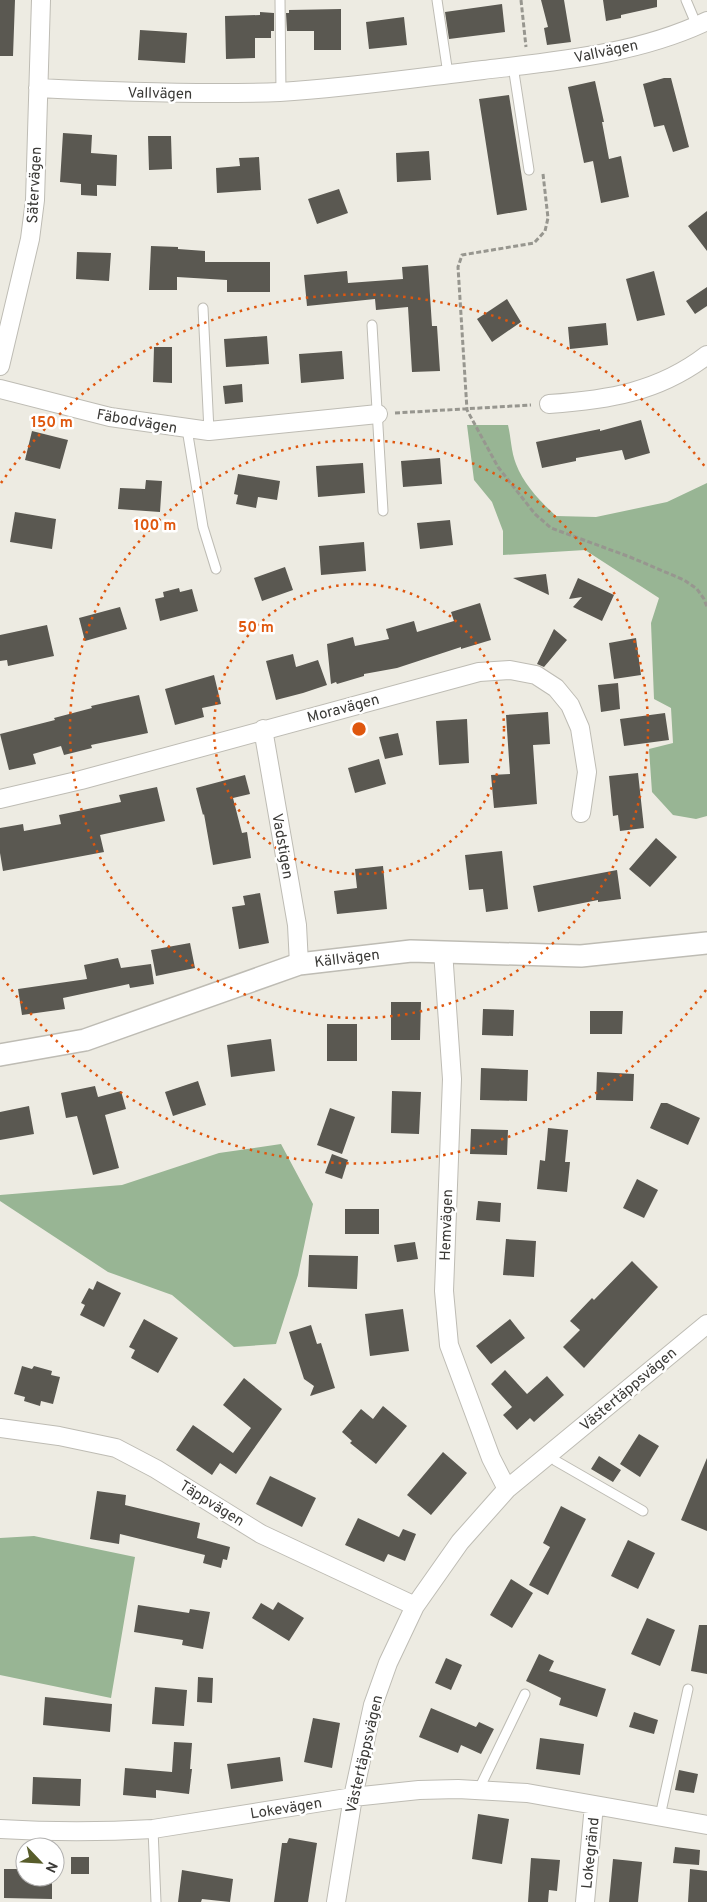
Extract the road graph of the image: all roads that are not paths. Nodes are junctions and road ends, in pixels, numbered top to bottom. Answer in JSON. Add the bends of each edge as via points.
{"nodes":[{"id":1,"x":41,"y":0,"type":"edge"},
{"id":2,"x":280,"y":0,"type":"edge"},
{"id":3,"x":437,"y":0,"type":"edge"},
{"id":4,"x":686,"y":0,"type":"edge"},
{"id":5,"x":702,"y":24,"type":"edge"},
{"id":6,"x":521,"y":65,"type":"junction"},
{"id":7,"x":448,"y":74,"type":"junction"},
{"id":8,"x":38,"y":88,"type":"junction"},
{"id":9,"x":281,"y":92,"type":"junction"},
{"id":10,"x":529,"y":170,"type":"dead end"},
{"id":11,"x":203,"y":308,"type":"dead end"},
{"id":12,"x":372,"y":325,"type":"dead end"},
{"id":13,"x":707,"y":354,"type":"edge"},
{"id":14,"x":0,"y":366,"type":"edge"},
{"id":15,"x":0,"y":389,"type":"edge"},
{"id":16,"x":549,"y":404,"type":"road end"},
{"id":17,"x":378,"y":414,"type":"junction"},
{"id":18,"x":188,"y":429,"type":"junction"},
{"id":19,"x":209,"y":431,"type":"junction"},
{"id":20,"x":384,"y":511,"type":"dead end"},
{"id":21,"x":216,"y":570,"type":"dead end"},
{"id":22,"x":263,"y":729,"type":"junction"},
{"id":23,"x":0,"y":800,"type":"edge"},
{"id":24,"x":581,"y":813,"type":"dead end"},
{"id":25,"x":707,"y":943,"type":"edge"},
{"id":26,"x":443,"y":951,"type":"junction"},
{"id":27,"x":299,"y":964,"type":"junction"},
{"id":28,"x":0,"y":1055,"type":"edge"},
{"id":29,"x":707,"y":1324,"type":"edge"},
{"id":30,"x":0,"y":1428,"type":"edge"},
{"id":31,"x":549,"y":1454,"type":"junction"},
{"id":32,"x":507,"y":1488,"type":"junction"},
{"id":33,"x":643,"y":1511,"type":"dead end"},
{"id":34,"x":415,"y":1606,"type":"junction"},
{"id":35,"x":688,"y":1689,"type":"dead end"},
{"id":36,"x":526,"y":1694,"type":"dead end"},
{"id":37,"x":479,"y":1789,"type":"junction"},
{"id":38,"x":353,"y":1797,"type":"junction"},
{"id":39,"x":594,"y":1804,"type":"junction"},
{"id":40,"x":660,"y":1816,"type":"junction"},
{"id":41,"x":707,"y":1825,"type":"edge"},
{"id":42,"x":0,"y":1829,"type":"edge"},
{"id":43,"x":153,"y":1829,"type":"junction"},
{"id":44,"x":156,"y":1902,"type":"edge"},
{"id":45,"x":336,"y":1902,"type":"edge"},
{"id":46,"x":585,"y":1902,"type":"edge"}],
"edges":[{"from":1,"to":8,"type":"street","name":"Sätervägen"},
{"from":2,"to":9,"type":"lane"},
{"from":3,"to":7,"type":"lane"},
{"from":4,"to":5,"type":"lane","name":"Vallvägen"},
{"from":5,"to":6,"type":"street","name":"Vallvägen","via":[[638,46]]},
{"from":6,"to":7,"type":"street","name":"Vallvägen"},
{"from":6,"to":10,"type":"lane"},
{"from":7,"to":9,"type":"street","name":"Vallvägen"},
{"from":8,"to":9,"type":"street","name":"Vallvägen","via":[[132,93]]},
{"from":8,"to":14,"type":"street","name":"Sätervägen","via":[[35,200],[30,239]]},
{"from":11,"to":19,"type":"lane"},
{"from":12,"to":17,"type":"lane"},
{"from":13,"to":16,"type":"street","via":[[655,385],[619,396]]},
{"from":15,"to":18,"type":"street","name":"Fäbodvägen","via":[[110,417]]},
{"from":17,"to":19,"type":"street","name":"Fäbodvägen"},
{"from":17,"to":20,"type":"lane"},
{"from":18,"to":19,"type":"street","name":"Fäbodvägen"},
{"from":18,"to":21,"type":"lane","name":"Fäbodvägen","via":[[203,527]]},
{"from":22,"to":23,"type":"street","name":"Moravägen"},
{"from":22,"to":24,"type":"street","name":"Moravägen","via":[[479,672],[510,670],[536,675],[556,688],[570,706],[580,728],[587,772]]},
{"from":22,"to":27,"type":"street","name":"Vadstigen","via":[[297,925]]},
{"from":25,"to":26,"type":"street","name":"Källvägen","via":[[581,956]]},
{"from":26,"to":27,"type":"street","name":"Källvägen","via":[[411,951]]},
{"from":26,"to":32,"type":"street","name":"Hemvägen","via":[[452,1079],[444,1291],[449,1345],[492,1458]]},
{"from":27,"to":28,"type":"street","name":"Källvägen","via":[[85,1040]]},
{"from":29,"to":31,"type":"street","name":"Västertäppsvägen"},
{"from":30,"to":34,"type":"street","name":"Täppvägen","via":[[116,1448],[261,1534]]},
{"from":31,"to":32,"type":"street","name":"Västertäppsvägen"},
{"from":31,"to":33,"type":"lane","via":[[556,1462]]},
{"from":32,"to":34,"type":"street","name":"Västertäppsvägen","via":[[460,1542]]},
{"from":34,"to":38,"type":"street","name":"Västertäppsvägen","via":[[388,1663],[373,1705]]},
{"from":35,"to":40,"type":"lane"},
{"from":36,"to":37,"type":"lane"},
{"from":37,"to":38,"type":"street","name":"Lokevägen","via":[[419,1790]]},
{"from":37,"to":39,"type":"street","name":"Lokevägen"},
{"from":38,"to":43,"type":"street","name":"Lokevägen"},
{"from":38,"to":45,"type":"street","name":"Västertäppsvägen"},
{"from":39,"to":40,"type":"street","name":"Lokevägen"},
{"from":39,"to":46,"type":"street","name":"Lokegränd"},
{"from":40,"to":41,"type":"street","name":"Lokevägen"},
{"from":42,"to":43,"type":"street","name":"Lokevägen"},
{"from":43,"to":44,"type":"lane"}]}
